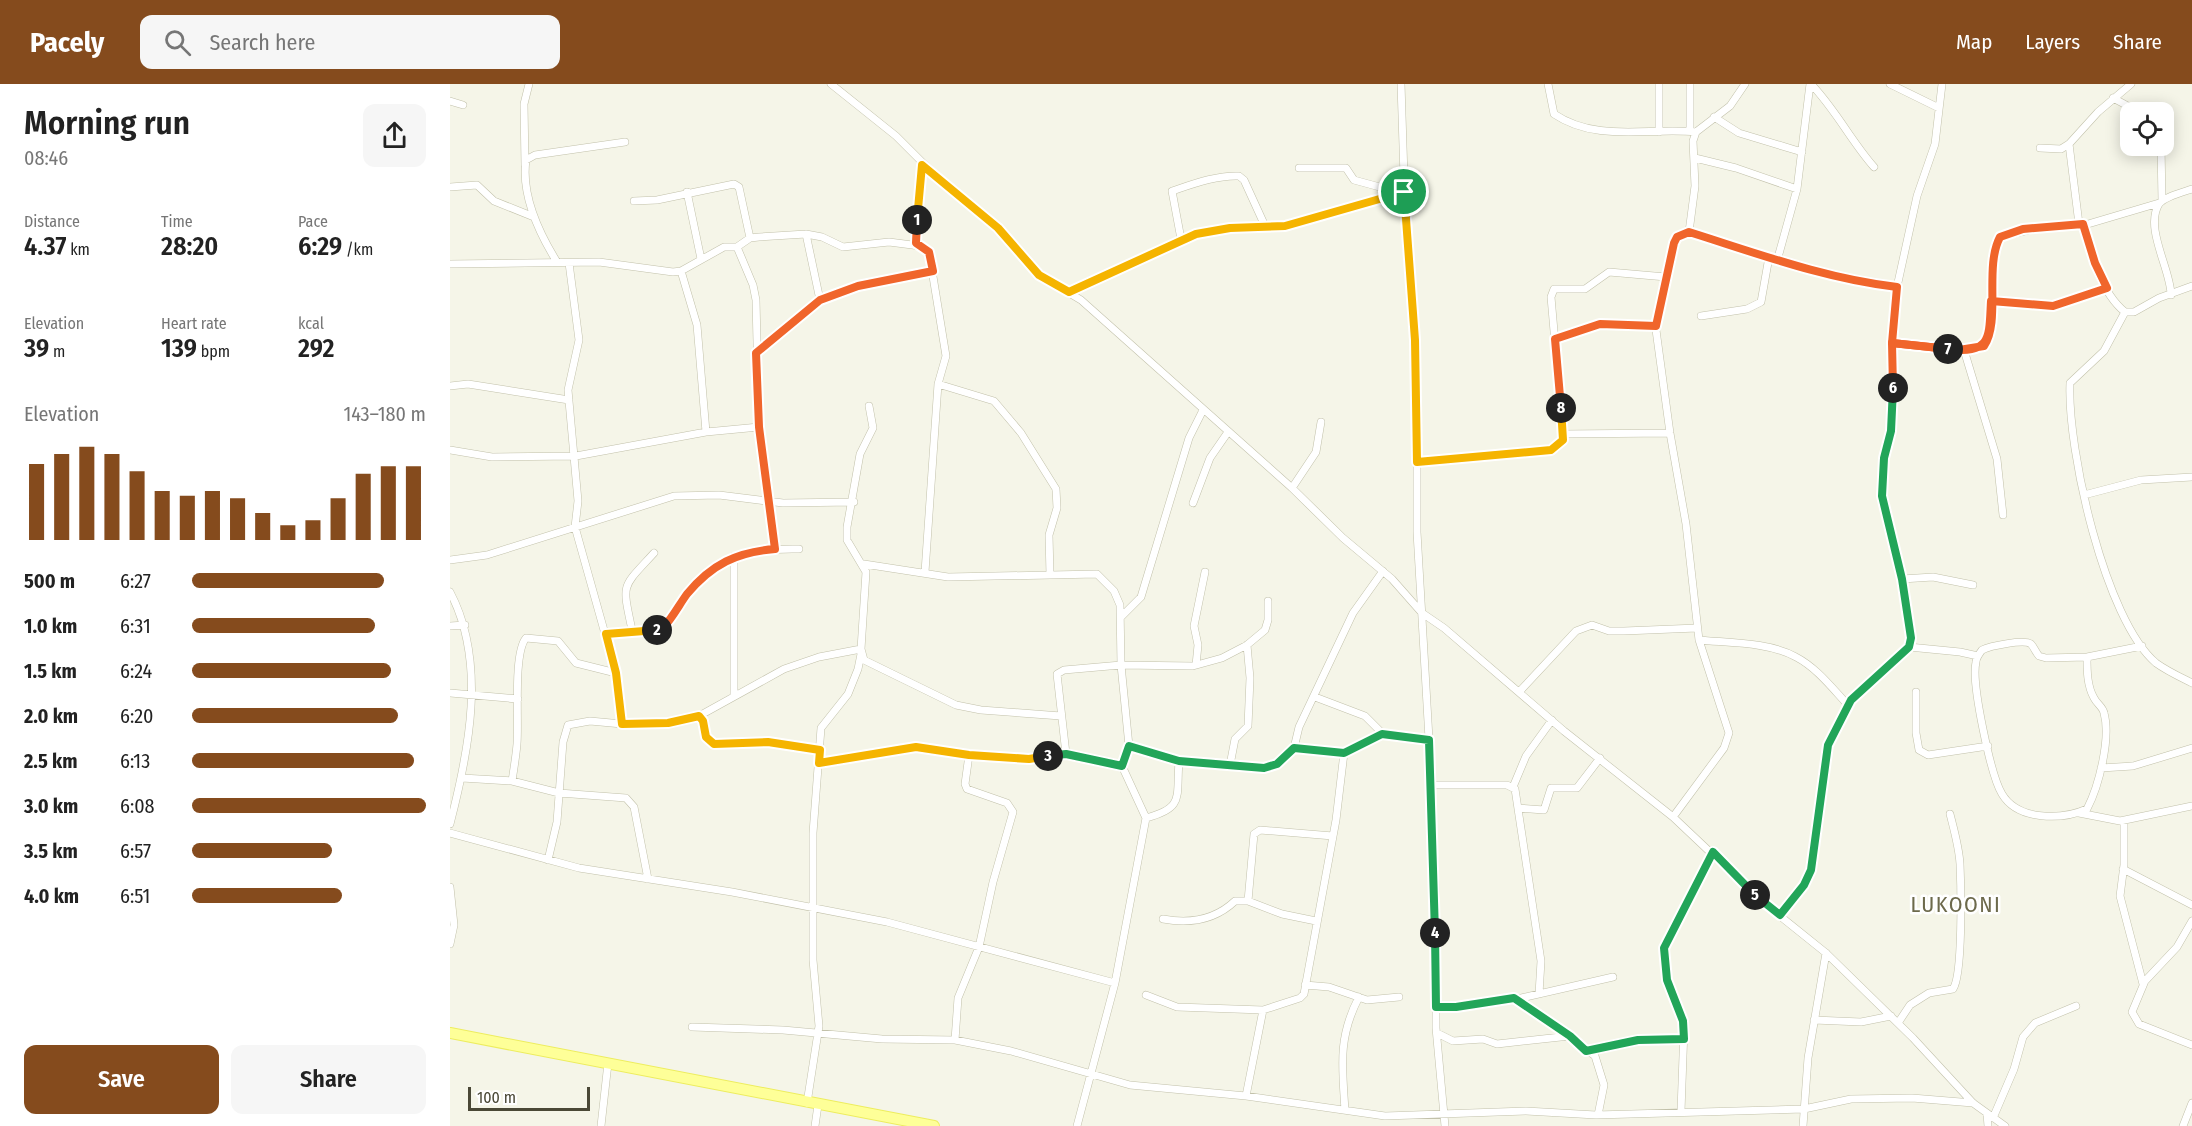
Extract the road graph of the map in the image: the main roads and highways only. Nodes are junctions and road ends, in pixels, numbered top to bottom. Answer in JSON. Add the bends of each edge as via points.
{"nodes":[{"id":1,"x":450,"y":1034,"type":"edge"},
{"id":2,"x":934,"y":1126,"type":"edge"}],
"edges":[{"from":1,"to":2,"type":"main road"}]}
